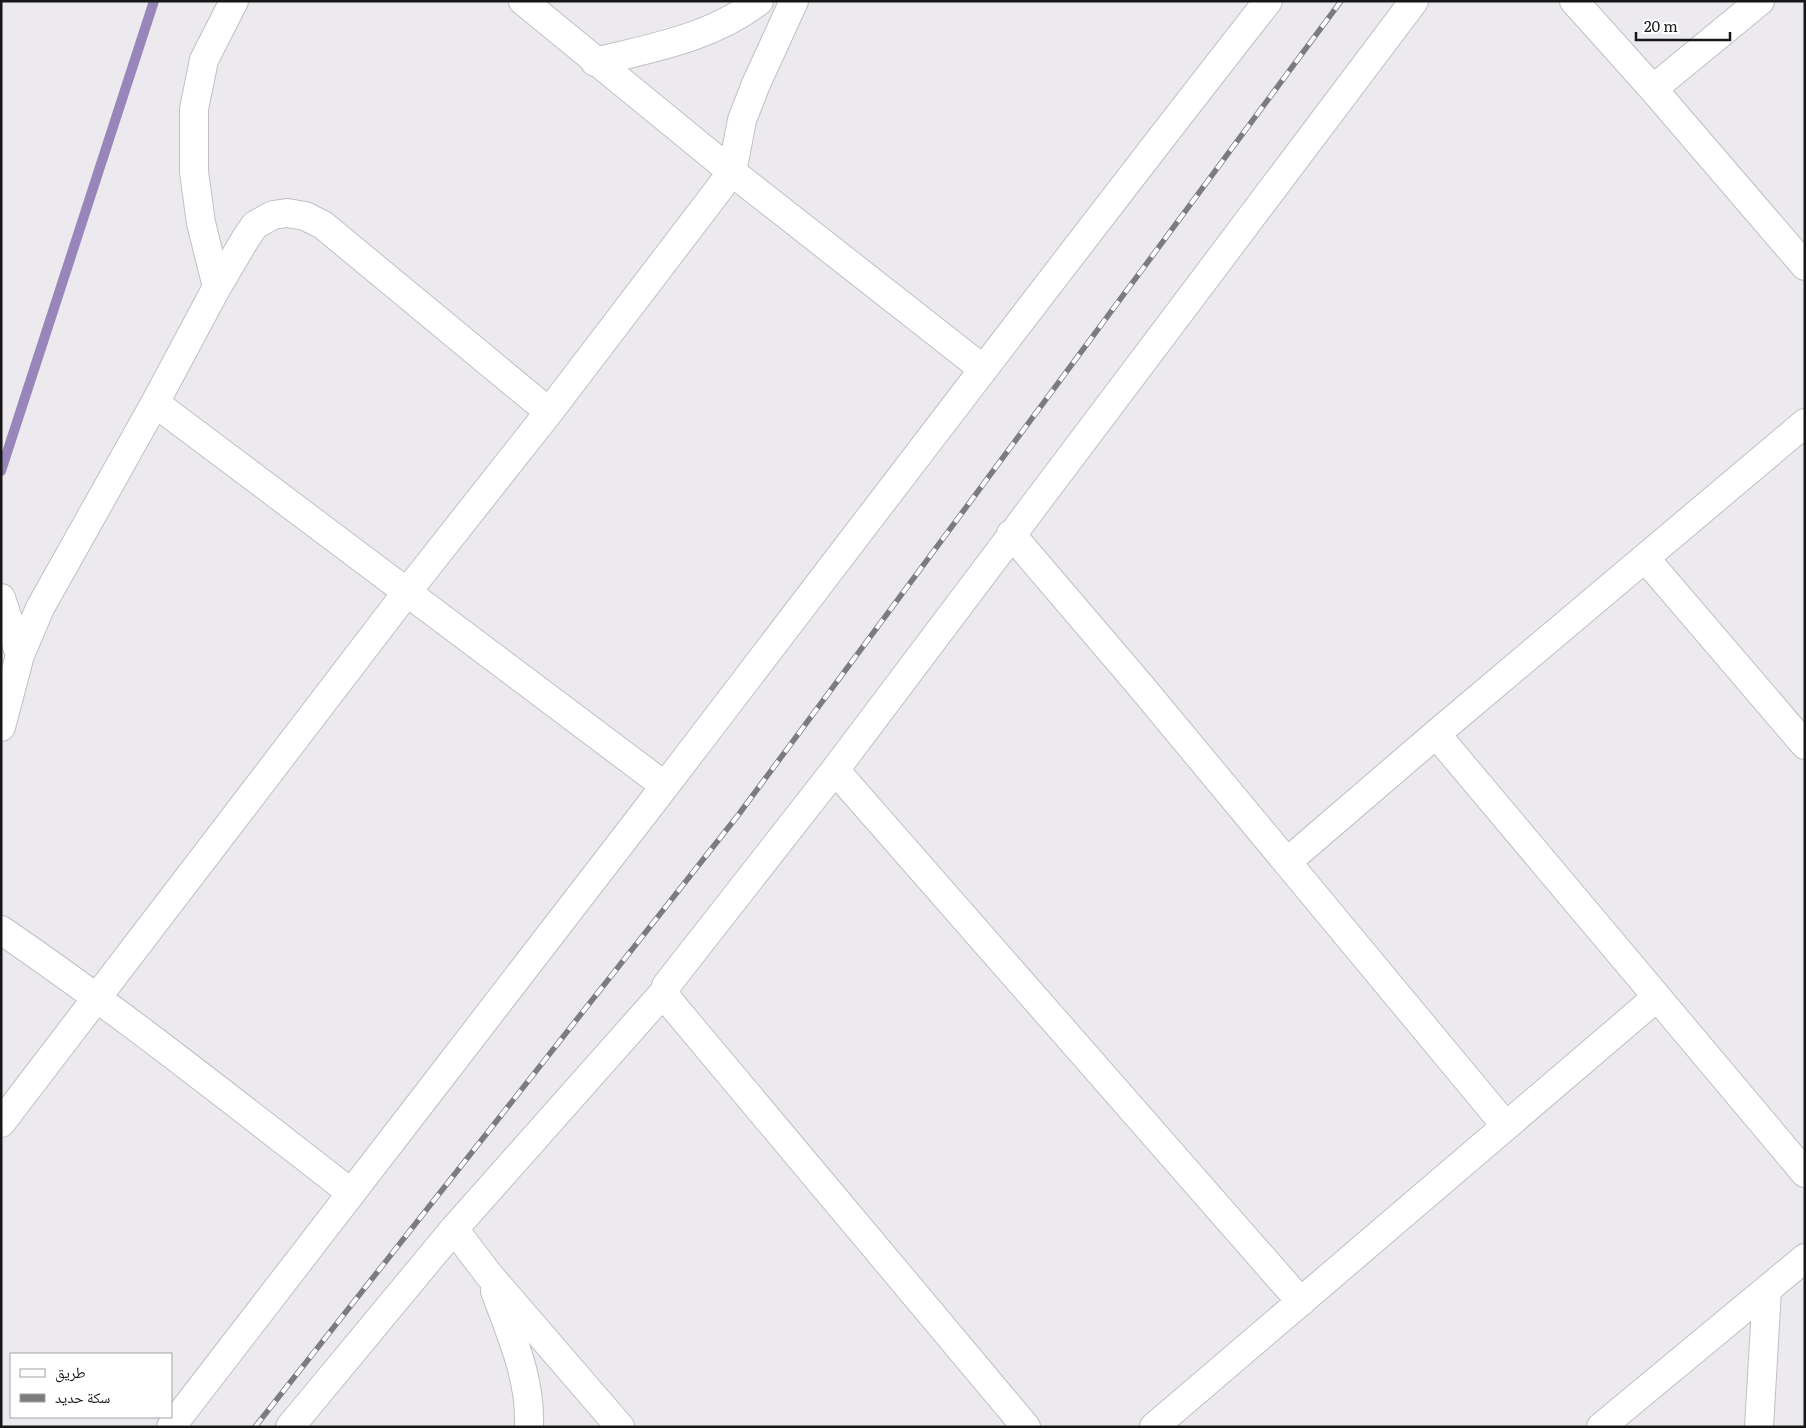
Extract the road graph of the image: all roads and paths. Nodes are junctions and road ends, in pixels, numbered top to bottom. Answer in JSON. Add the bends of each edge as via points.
{"nodes":[{"id":1,"x":234,"y":1,"type":"edge"},
{"id":2,"x":523,"y":1,"type":"edge"},
{"id":3,"x":759,"y":1,"type":"edge"},
{"id":4,"x":794,"y":1,"type":"edge"},
{"id":5,"x":1268,"y":1,"type":"edge"},
{"id":6,"x":1414,"y":1,"type":"edge"},
{"id":7,"x":1574,"y":1,"type":"edge"},
{"id":8,"x":1760,"y":1,"type":"edge"},
{"id":9,"x":595,"y":62,"type":"junction"},
{"id":10,"x":1654,"y":89,"type":"junction"},
{"id":11,"x":732,"y":172,"type":"junction"},
{"id":12,"x":1805,"y":266,"type":"edge"},
{"id":13,"x":217,"y":287,"type":"junction"},
{"id":14,"x":983,"y":369,"type":"junction"},
{"id":15,"x":155,"y":403,"type":"junction"},
{"id":16,"x":549,"y":412,"type":"junction"},
{"id":17,"x":1805,"y":423,"type":"edge"},
{"id":18,"x":1011,"y":534,"type":"junction"},
{"id":19,"x":1645,"y":558,"type":"junction"},
{"id":20,"x":407,"y":592,"type":"junction"},
{"id":21,"x":1,"y":598,"type":"edge"},
{"id":22,"x":20,"y":655,"type":"junction"},
{"id":23,"x":1,"y":727,"type":"edge"},
{"id":24,"x":1436,"y":734,"type":"junction"},
{"id":25,"x":1805,"y":745,"type":"edge"},
{"id":26,"x":835,"y":770,"type":"junction"},
{"id":27,"x":665,"y":786,"type":"junction"},
{"id":28,"x":1288,"y":862,"type":"junction"},
{"id":29,"x":1,"y":930,"type":"edge"},
{"id":30,"x":665,"y":991,"type":"junction"},
{"id":31,"x":1657,"y":997,"type":"junction"},
{"id":32,"x":97,"y":999,"type":"junction"},
{"id":33,"x":1,"y":1123,"type":"edge"},
{"id":34,"x":1506,"y":1126,"type":"junction"},
{"id":35,"x":1805,"y":1173,"type":"edge"},
{"id":36,"x":350,"y":1192,"type":"junction"},
{"id":37,"x":454,"y":1229,"type":"junction"},
{"id":38,"x":1805,"y":1258,"type":"edge"},
{"id":39,"x":489,"y":1275,"type":"junction"},
{"id":40,"x":1766,"y":1290,"type":"junction"},
{"id":41,"x":1301,"y":1302,"type":"junction"},
{"id":42,"x":171,"y":1427,"type":"edge"},
{"id":43,"x":290,"y":1427,"type":"edge"},
{"id":44,"x":529,"y":1427,"type":"edge"},
{"id":45,"x":620,"y":1427,"type":"edge"},
{"id":46,"x":1026,"y":1427,"type":"edge"},
{"id":47,"x":1154,"y":1427,"type":"edge"},
{"id":48,"x":1601,"y":1427,"type":"edge"},
{"id":49,"x":1759,"y":1427,"type":"edge"}],
"edges":[{"from":1,"to":13,"type":"street","via":[[204,60],[194,109],[194,172],[201,223]]},
{"from":2,"to":9,"type":"street"},
{"from":3,"to":9,"type":"street","via":[[717,27]]},
{"from":4,"to":11,"type":"street","via":[[742,120]]},
{"from":5,"to":14,"type":"street"},
{"from":6,"to":18,"type":"street"},
{"from":7,"to":10,"type":"street"},
{"from":8,"to":10,"type":"street"},
{"from":9,"to":11,"type":"street"},
{"from":10,"to":12,"type":"street"},
{"from":11,"to":14,"type":"street"},
{"from":11,"to":16,"type":"street"},
{"from":13,"to":15,"type":"street"},
{"from":13,"to":16,"type":"street","via":[[255,225],[273,215],[305,216],[323,225]]},
{"from":14,"to":27,"type":"street"},
{"from":15,"to":20,"type":"street"},
{"from":15,"to":22,"type":"street","via":[[40,608]]},
{"from":16,"to":20,"type":"street"},
{"from":17,"to":19,"type":"street"},
{"from":18,"to":26,"type":"street"},
{"from":18,"to":28,"type":"street"},
{"from":19,"to":24,"type":"street"},
{"from":19,"to":25,"type":"street"},
{"from":20,"to":27,"type":"street"},
{"from":20,"to":32,"type":"street"},
{"from":21,"to":22,"type":"street"},
{"from":22,"to":23,"type":"street"},
{"from":24,"to":28,"type":"street"},
{"from":24,"to":31,"type":"street"},
{"from":26,"to":30,"type":"street"},
{"from":26,"to":41,"type":"street"},
{"from":27,"to":36,"type":"street"},
{"from":28,"to":34,"type":"street"},
{"from":29,"to":32,"type":"street"},
{"from":30,"to":37,"type":"street"},
{"from":30,"to":46,"type":"street","via":[[669,1001]]},
{"from":31,"to":34,"type":"street"},
{"from":31,"to":35,"type":"street"},
{"from":32,"to":33,"type":"street"},
{"from":32,"to":36,"type":"street"},
{"from":34,"to":41,"type":"street"},
{"from":36,"to":42,"type":"street"},
{"from":37,"to":39,"type":"street"},
{"from":37,"to":43,"type":"street"},
{"from":38,"to":40,"type":"street"},
{"from":39,"to":44,"type":"street","via":[[524,1371]]},
{"from":39,"to":45,"type":"street"},
{"from":40,"to":48,"type":"street"},
{"from":40,"to":49,"type":"street"},
{"from":41,"to":47,"type":"street"}]}
